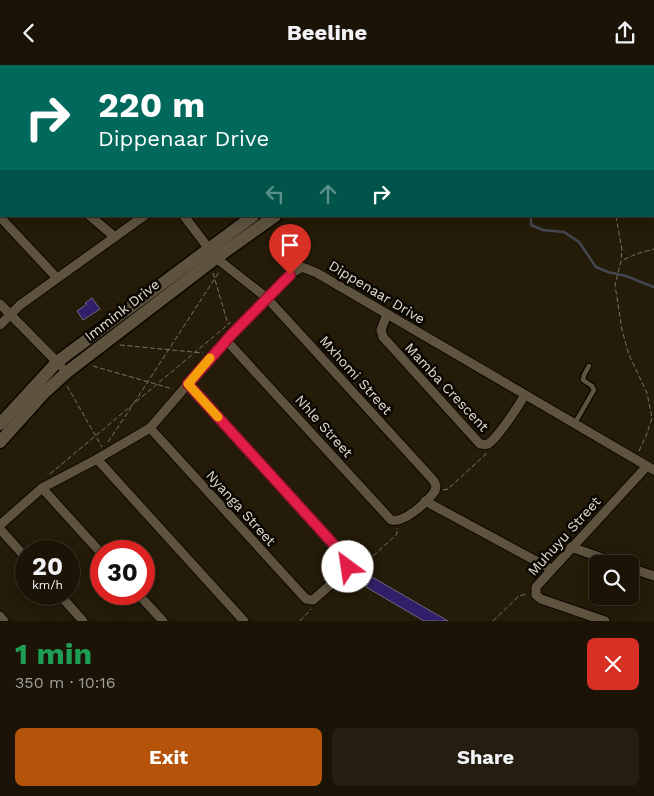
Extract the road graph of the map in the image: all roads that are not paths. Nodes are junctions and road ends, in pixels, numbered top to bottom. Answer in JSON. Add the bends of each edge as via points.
{"nodes":[{"id":1,"x":0,"y":217,"type":"edge"},
{"id":2,"x":91,"y":217,"type":"edge"},
{"id":3,"x":143,"y":217,"type":"edge"},
{"id":4,"x":185,"y":217,"type":"edge"},
{"id":5,"x":252,"y":217,"type":"edge"},
{"id":6,"x":274,"y":217,"type":"edge"},
{"id":7,"x":115,"y":237,"type":"junction"},
{"id":8,"x":215,"y":261,"type":"junction"},
{"id":9,"x":57,"y":278,"type":"junction"},
{"id":10,"x":266,"y":298,"type":"junction"},
{"id":11,"x":0,"y":304,"type":"edge"},
{"id":12,"x":10,"y":314,"type":"junction"},
{"id":13,"x":387,"y":314,"type":"junction"},
{"id":14,"x":0,"y":325,"type":"edge"},
{"id":15,"x":229,"y":337,"type":"junction"},
{"id":16,"x":57,"y":362,"type":"junction"},
{"id":17,"x":588,"y":366,"type":"dead end"},
{"id":18,"x":64,"y":374,"type":"junction"},
{"id":19,"x":188,"y":384,"type":"junction"},
{"id":20,"x":525,"y":395,"type":"junction"},
{"id":21,"x":0,"y":423,"type":"edge"},
{"id":22,"x":575,"y":423,"type":"junction"},
{"id":23,"x":150,"y":428,"type":"junction"},
{"id":24,"x":0,"y":442,"type":"edge"},
{"id":25,"x":102,"y":454,"type":"junction"},
{"id":26,"x":650,"y":468,"type":"edge"},
{"id":27,"x":42,"y":488,"type":"junction"},
{"id":28,"x":425,"y":501,"type":"junction"},
{"id":29,"x":0,"y":527,"type":"edge"},
{"id":30,"x":90,"y":541,"type":"edge"},
{"id":31,"x":15,"y":545,"type":"edge"},
{"id":32,"x":571,"y":547,"type":"junction"},
{"id":33,"x":593,"y":555,"type":"edge"},
{"id":34,"x":551,"y":569,"type":"junction"},
{"id":35,"x":639,"y":571,"type":"edge"},
{"id":36,"x":654,"y":576,"type":"edge"},
{"id":37,"x":69,"y":605,"type":"edge"},
{"id":38,"x":148,"y":605,"type":"edge"},
{"id":39,"x":0,"y":616,"type":"edge"},
{"id":40,"x":4,"y":621,"type":"edge"},
{"id":41,"x":83,"y":621,"type":"edge"},
{"id":42,"x":163,"y":621,"type":"edge"},
{"id":43,"x":244,"y":621,"type":"edge"},
{"id":44,"x":605,"y":621,"type":"edge"}],
"edges":[{"from":1,"to":9,"type":"street"},
{"from":2,"to":7,"type":"street"},
{"from":3,"to":7,"type":"street"},
{"from":4,"to":8,"type":"street","name":"Mxhomi Street"},
{"from":5,"to":8,"type":"main road","name":"Immink Drive"},
{"from":6,"to":8,"type":"main road","name":"Immink Drive"},
{"from":7,"to":9,"type":"street"},
{"from":8,"to":10,"type":"street","name":"Mxhomi Street"},
{"from":8,"to":16,"type":"main road","name":"Immink Drive"},
{"from":8,"to":18,"type":"main road","name":"Immink Drive"},
{"from":9,"to":12,"type":"street"},
{"from":10,"to":13,"type":"street","name":"Dippenaar Drive","via":[[293,272],[304,267]]},
{"from":10,"to":15,"type":"street","name":"Dippenaar Drive"},
{"from":10,"to":28,"type":"street","name":"Mxhomi Street","via":[[434,481],[435,491]]},
{"from":11,"to":12,"type":"street"},
{"from":12,"to":14,"type":"street"},
{"from":12,"to":16,"type":"street"},
{"from":13,"to":20,"type":"street","name":"Dippenaar Drive"},
{"from":13,"to":20,"type":"street","name":"Mamba Crescent","via":[[381,329],[382,337],[480,444],[490,442]]},
{"from":15,"to":19,"type":"street","name":"Dippenaar Drive"},
{"from":15,"to":28,"type":"street","name":"Nhle Street","via":[[389,518],[401,520]]},
{"from":16,"to":18,"type":"street"},
{"from":16,"to":21,"type":"main road","name":"Immink Drive"},
{"from":17,"to":22,"type":"lane","via":[[582,377],[592,386],[594,393]]},
{"from":18,"to":24,"type":"main road","name":"Immink Drive"},
{"from":19,"to":23,"type":"street","name":"Dippenaar Drive"},
{"from":19,"to":23,"type":"street","name":"Nyanga Street","via":[[347,559],[347,570],[313,600],[306,599]]},
{"from":20,"to":22,"type":"street","name":"Dippenaar Drive"},
{"from":22,"to":26,"type":"street","name":"Dippenaar Drive"},
{"from":23,"to":25,"type":"street","name":"Dippenaar Drive"},
{"from":25,"to":27,"type":"street","name":"Dippenaar Drive"},
{"from":25,"to":43,"type":"street"},
{"from":26,"to":32,"type":"street","name":"Muhuyu Street"},
{"from":27,"to":29,"type":"street","name":"Dippenaar Drive"},
{"from":27,"to":30,"type":"street"},
{"from":28,"to":34,"type":"street"},
{"from":29,"to":31,"type":"street"},
{"from":32,"to":33,"type":"street"},
{"from":32,"to":34,"type":"street","name":"Muhuyu Street"},
{"from":34,"to":44,"type":"street","name":"Muhuyu Street","via":[[537,584],[536,592],[541,599]]},
{"from":35,"to":36,"type":"street"},
{"from":37,"to":41,"type":"street"},
{"from":38,"to":42,"type":"street"},
{"from":39,"to":40,"type":"street"}]}
